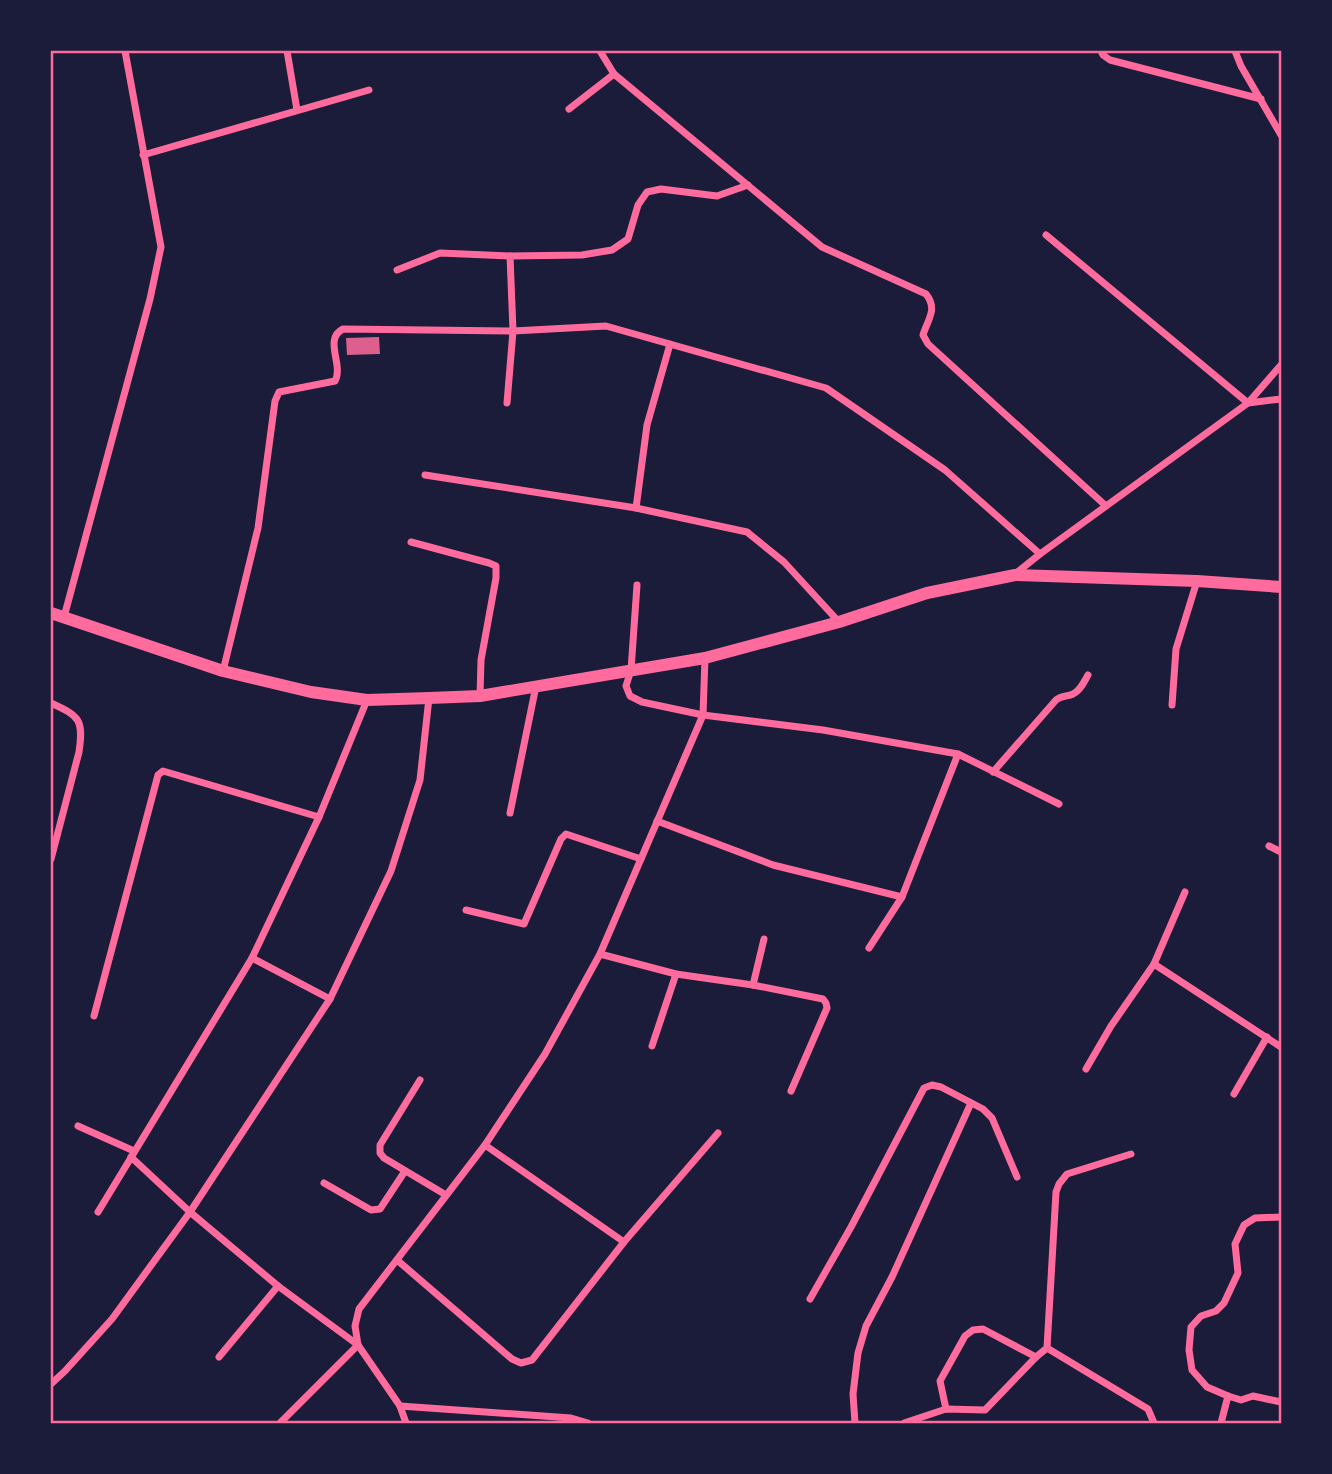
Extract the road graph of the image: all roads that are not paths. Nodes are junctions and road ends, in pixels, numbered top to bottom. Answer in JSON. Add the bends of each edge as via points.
{"nodes":[{"id":1,"x":125,"y":51,"type":"edge"},
{"id":2,"x":288,"y":51,"type":"edge"},
{"id":3,"x":600,"y":51,"type":"edge"},
{"id":4,"x":1101,"y":51,"type":"edge"},
{"id":5,"x":1235,"y":51,"type":"edge"},
{"id":6,"x":614,"y":74,"type":"junction"},
{"id":7,"x":369,"y":90,"type":"dead end"},
{"id":8,"x":1261,"y":99,"type":"junction"},
{"id":9,"x":569,"y":109,"type":"dead end"},
{"id":10,"x":297,"y":110,"type":"junction"},
{"id":11,"x":1281,"y":135,"type":"edge"},
{"id":12,"x":143,"y":155,"type":"junction"},
{"id":13,"x":748,"y":185,"type":"junction"},
{"id":14,"x":1046,"y":235,"type":"dead end"},
{"id":15,"x":510,"y":256,"type":"junction"},
{"id":16,"x":397,"y":270,"type":"dead end"},
{"id":17,"x":513,"y":331,"type":"junction"},
{"id":18,"x":670,"y":344,"type":"junction"},
{"id":19,"x":1281,"y":365,"type":"edge"},
{"id":20,"x":1281,"y":399,"type":"edge"},
{"id":21,"x":1248,"y":402,"type":"junction"},
{"id":22,"x":507,"y":403,"type":"dead end"},
{"id":23,"x":425,"y":475,"type":"dead end"},
{"id":24,"x":1106,"y":506,"type":"junction"},
{"id":25,"x":636,"y":508,"type":"junction"},
{"id":26,"x":411,"y":542,"type":"dead end"},
{"id":27,"x":1040,"y":554,"type":"junction"},
{"id":28,"x":1015,"y":575,"type":"junction"},
{"id":29,"x":1197,"y":581,"type":"junction"},
{"id":30,"x":637,"y":585,"type":"dead end"},
{"id":31,"x":1281,"y":587,"type":"edge"},
{"id":32,"x":51,"y":613,"type":"edge"},
{"id":33,"x":64,"y":617,"type":"junction"},
{"id":34,"x":839,"y":622,"type":"junction"},
{"id":35,"x":705,"y":657,"type":"junction"},
{"id":36,"x":631,"y":670,"type":"junction"},
{"id":37,"x":223,"y":671,"type":"junction"},
{"id":38,"x":1088,"y":675,"type":"dead end"},
{"id":39,"x":536,"y":686,"type":"junction"},
{"id":40,"x":480,"y":696,"type":"junction"},
{"id":41,"x":429,"y":698,"type":"junction"},
{"id":42,"x":367,"y":700,"type":"junction"},
{"id":43,"x":51,"y":703,"type":"edge"},
{"id":44,"x":1171,"y":705,"type":"dead end"},
{"id":45,"x":703,"y":715,"type":"junction"},
{"id":46,"x":958,"y":754,"type":"junction"},
{"id":47,"x":993,"y":772,"type":"junction"},
{"id":48,"x":1059,"y":804,"type":"dead end"},
{"id":49,"x":510,"y":813,"type":"dead end"},
{"id":50,"x":319,"y":817,"type":"junction"},
{"id":51,"x":657,"y":821,"type":"junction"},
{"id":52,"x":1269,"y":846,"type":"dead end"},
{"id":53,"x":1281,"y":852,"type":"edge"},
{"id":54,"x":51,"y":859,"type":"edge"},
{"id":55,"x":641,"y":859,"type":"junction"},
{"id":56,"x":1185,"y":892,"type":"dead end"},
{"id":57,"x":902,"y":897,"type":"junction"},
{"id":58,"x":466,"y":911,"type":"dead end"},
{"id":59,"x":764,"y":939,"type":"dead end"},
{"id":60,"x":869,"y":948,"type":"dead end"},
{"id":61,"x":600,"y":954,"type":"junction"},
{"id":62,"x":252,"y":958,"type":"junction"},
{"id":63,"x":1154,"y":964,"type":"junction"},
{"id":64,"x":676,"y":974,"type":"junction"},
{"id":65,"x":753,"y":985,"type":"junction"},
{"id":66,"x":330,"y":999,"type":"junction"},
{"id":67,"x":94,"y":1016,"type":"dead end"},
{"id":68,"x":1267,"y":1037,"type":"junction"},
{"id":69,"x":652,"y":1046,"type":"dead end"},
{"id":70,"x":1281,"y":1047,"type":"edge"},
{"id":71,"x":1086,"y":1069,"type":"dead end"},
{"id":72,"x":420,"y":1080,"type":"dead end"},
{"id":73,"x":791,"y":1091,"type":"dead end"},
{"id":74,"x":1234,"y":1094,"type":"dead end"},
{"id":75,"x":971,"y":1103,"type":"junction"},
{"id":76,"x":78,"y":1126,"type":"dead end"},
{"id":77,"x":718,"y":1133,"type":"dead end"},
{"id":78,"x":485,"y":1145,"type":"junction"},
{"id":79,"x":133,"y":1154,"type":"junction"},
{"id":80,"x":1131,"y":1154,"type":"dead end"},
{"id":81,"x":405,"y":1171,"type":"junction"},
{"id":82,"x":1017,"y":1177,"type":"dead end"},
{"id":83,"x":324,"y":1183,"type":"dead end"},
{"id":84,"x":446,"y":1195,"type":"junction"},
{"id":85,"x":98,"y":1212,"type":"dead end"},
{"id":86,"x":190,"y":1212,"type":"junction"},
{"id":87,"x":1281,"y":1217,"type":"edge"},
{"id":88,"x":624,"y":1242,"type":"junction"},
{"id":89,"x":397,"y":1260,"type":"junction"},
{"id":90,"x":278,"y":1286,"type":"junction"},
{"id":91,"x":810,"y":1299,"type":"dead end"},
{"id":92,"x":358,"y":1345,"type":"junction"},
{"id":93,"x":1046,"y":1348,"type":"junction"},
{"id":94,"x":219,"y":1357,"type":"dead end"},
{"id":95,"x":1036,"y":1357,"type":"junction"},
{"id":96,"x":51,"y":1384,"type":"edge"},
{"id":97,"x":1228,"y":1396,"type":"junction"},
{"id":98,"x":1281,"y":1402,"type":"edge"},
{"id":99,"x":400,"y":1406,"type":"junction"},
{"id":100,"x":946,"y":1409,"type":"junction"},
{"id":101,"x":540,"y":1420,"type":"edge"},
{"id":102,"x":280,"y":1423,"type":"edge"},
{"id":103,"x":405,"y":1423,"type":"edge"},
{"id":104,"x":588,"y":1423,"type":"edge"},
{"id":105,"x":855,"y":1423,"type":"edge"},
{"id":106,"x":904,"y":1423,"type":"edge"},
{"id":107,"x":1154,"y":1423,"type":"edge"},
{"id":108,"x":1221,"y":1423,"type":"edge"}],
"edges":[{"from":1,"to":12,"type":"street"},
{"from":2,"to":10,"type":"street"},
{"from":3,"to":6,"type":"street"},
{"from":4,"to":8,"type":"street","via":[[1110,60]]},
{"from":5,"to":8,"type":"street"},
{"from":6,"to":9,"type":"street"},
{"from":6,"to":13,"type":"street"},
{"from":7,"to":10,"type":"street"},
{"from":8,"to":11,"type":"street"},
{"from":10,"to":12,"type":"street"},
{"from":12,"to":33,"type":"street","via":[[161,247]]},
{"from":13,"to":15,"type":"street","via":[[717,196],[661,189],[647,192],[628,239],[612,250]]},
{"from":13,"to":24,"type":"street","via":[[822,247],[926,294],[933,309],[923,335],[928,344]]},
{"from":14,"to":21,"type":"street"},
{"from":15,"to":16,"type":"street","via":[[440,253]]},
{"from":15,"to":17,"type":"street"},
{"from":17,"to":18,"type":"street","via":[[606,326]]},
{"from":17,"to":22,"type":"street"},
{"from":17,"to":37,"type":"street","via":[[343,329],[334,338],[335,381],[279,392],[258,528]]},
{"from":18,"to":25,"type":"street","via":[[647,425]]},
{"from":18,"to":27,"type":"street","via":[[826,388],[945,470]]},
{"from":19,"to":21,"type":"street"},
{"from":20,"to":21,"type":"street"},
{"from":21,"to":24,"type":"street"},
{"from":23,"to":25,"type":"street"},
{"from":24,"to":27,"type":"street"},
{"from":25,"to":34,"type":"street","via":[[747,532],[784,562]]},
{"from":26,"to":40,"type":"street","via":[[496,566]]},
{"from":27,"to":28,"type":"street"},
{"from":28,"to":29,"type":"main road"},
{"from":28,"to":34,"type":"main road","via":[[927,593]]},
{"from":29,"to":31,"type":"main road"},
{"from":29,"to":44,"type":"street","via":[[1176,649]]},
{"from":30,"to":36,"type":"street"},
{"from":32,"to":33,"type":"main road"},
{"from":33,"to":37,"type":"main road"},
{"from":34,"to":35,"type":"main road"},
{"from":35,"to":36,"type":"main road"},
{"from":35,"to":45,"type":"street"},
{"from":36,"to":39,"type":"main road"},
{"from":36,"to":45,"type":"street","via":[[626,686],[630,696]]},
{"from":37,"to":42,"type":"main road"},
{"from":38,"to":47,"type":"street","via":[[1077,692],[1056,700]]},
{"from":39,"to":40,"type":"main road"},
{"from":39,"to":49,"type":"street"},
{"from":40,"to":41,"type":"main road"},
{"from":41,"to":42,"type":"main road"},
{"from":41,"to":66,"type":"street","via":[[420,780],[391,871]]},
{"from":42,"to":50,"type":"street"},
{"from":43,"to":54,"type":"street","via":[[73,713],[81,739]]},
{"from":45,"to":46,"type":"street"},
{"from":45,"to":51,"type":"street"},
{"from":46,"to":47,"type":"street"},
{"from":46,"to":57,"type":"street"},
{"from":47,"to":48,"type":"street"},
{"from":50,"to":62,"type":"street"},
{"from":50,"to":67,"type":"street","via":[[163,771],[158,775]]},
{"from":51,"to":55,"type":"street"},
{"from":51,"to":57,"type":"street","via":[[773,865]]},
{"from":52,"to":53,"type":"street"},
{"from":55,"to":58,"type":"street","via":[[566,834],[524,924]]},
{"from":55,"to":61,"type":"street"},
{"from":56,"to":63,"type":"street"},
{"from":57,"to":60,"type":"street"},
{"from":59,"to":65,"type":"street"},
{"from":61,"to":64,"type":"street"},
{"from":61,"to":78,"type":"street","via":[[545,1055]]},
{"from":62,"to":66,"type":"street"},
{"from":62,"to":79,"type":"street"},
{"from":63,"to":68,"type":"street"},
{"from":63,"to":71,"type":"street"},
{"from":64,"to":65,"type":"street"},
{"from":64,"to":69,"type":"street"},
{"from":65,"to":73,"type":"street","via":[[827,1003]]},
{"from":66,"to":86,"type":"street"},
{"from":68,"to":70,"type":"street"},
{"from":68,"to":74,"type":"street"},
{"from":72,"to":81,"type":"street","via":[[380,1145],[384,1158]]},
{"from":75,"to":82,"type":"street","via":[[992,1118]]},
{"from":75,"to":91,"type":"street","via":[[941,1087],[924,1088]]},
{"from":75,"to":105,"type":"street","via":[[866,1325],[853,1394]]},
{"from":76,"to":79,"type":"street"},
{"from":77,"to":88,"type":"street"},
{"from":78,"to":84,"type":"street"},
{"from":78,"to":88,"type":"street"},
{"from":79,"to":85,"type":"street"},
{"from":79,"to":86,"type":"street"},
{"from":80,"to":93,"type":"street","via":[[1067,1174],[1059,1184]]},
{"from":81,"to":83,"type":"street","via":[[380,1209],[371,1210]]},
{"from":81,"to":84,"type":"street"},
{"from":84,"to":89,"type":"street"},
{"from":86,"to":90,"type":"street"},
{"from":86,"to":96,"type":"street","via":[[112,1319]]},
{"from":87,"to":97,"type":"street","via":[[1255,1218],[1244,1225],[1235,1244],[1238,1273],[1224,1303],[1201,1315],[1191,1327],[1192,1370],[1207,1387]]},
{"from":88,"to":89,"type":"street","via":[[532,1360],[522,1363]]},
{"from":89,"to":92,"type":"street","via":[[359,1309],[355,1326]]},
{"from":90,"to":92,"type":"street"},
{"from":90,"to":94,"type":"street"},
{"from":92,"to":99,"type":"street"},
{"from":92,"to":102,"type":"street"},
{"from":93,"to":95,"type":"street"},
{"from":93,"to":107,"type":"street","via":[[1148,1409]]},
{"from":95,"to":100,"type":"street","via":[[985,1410]]},
{"from":95,"to":100,"type":"street","via":[[983,1329],[973,1330],[940,1381]]},
{"from":97,"to":98,"type":"street"},
{"from":97,"to":108,"type":"street"},
{"from":99,"to":101,"type":"street"},
{"from":99,"to":103,"type":"street"},
{"from":100,"to":106,"type":"street"},
{"from":101,"to":104,"type":"street","via":[[571,1418]]}]}
